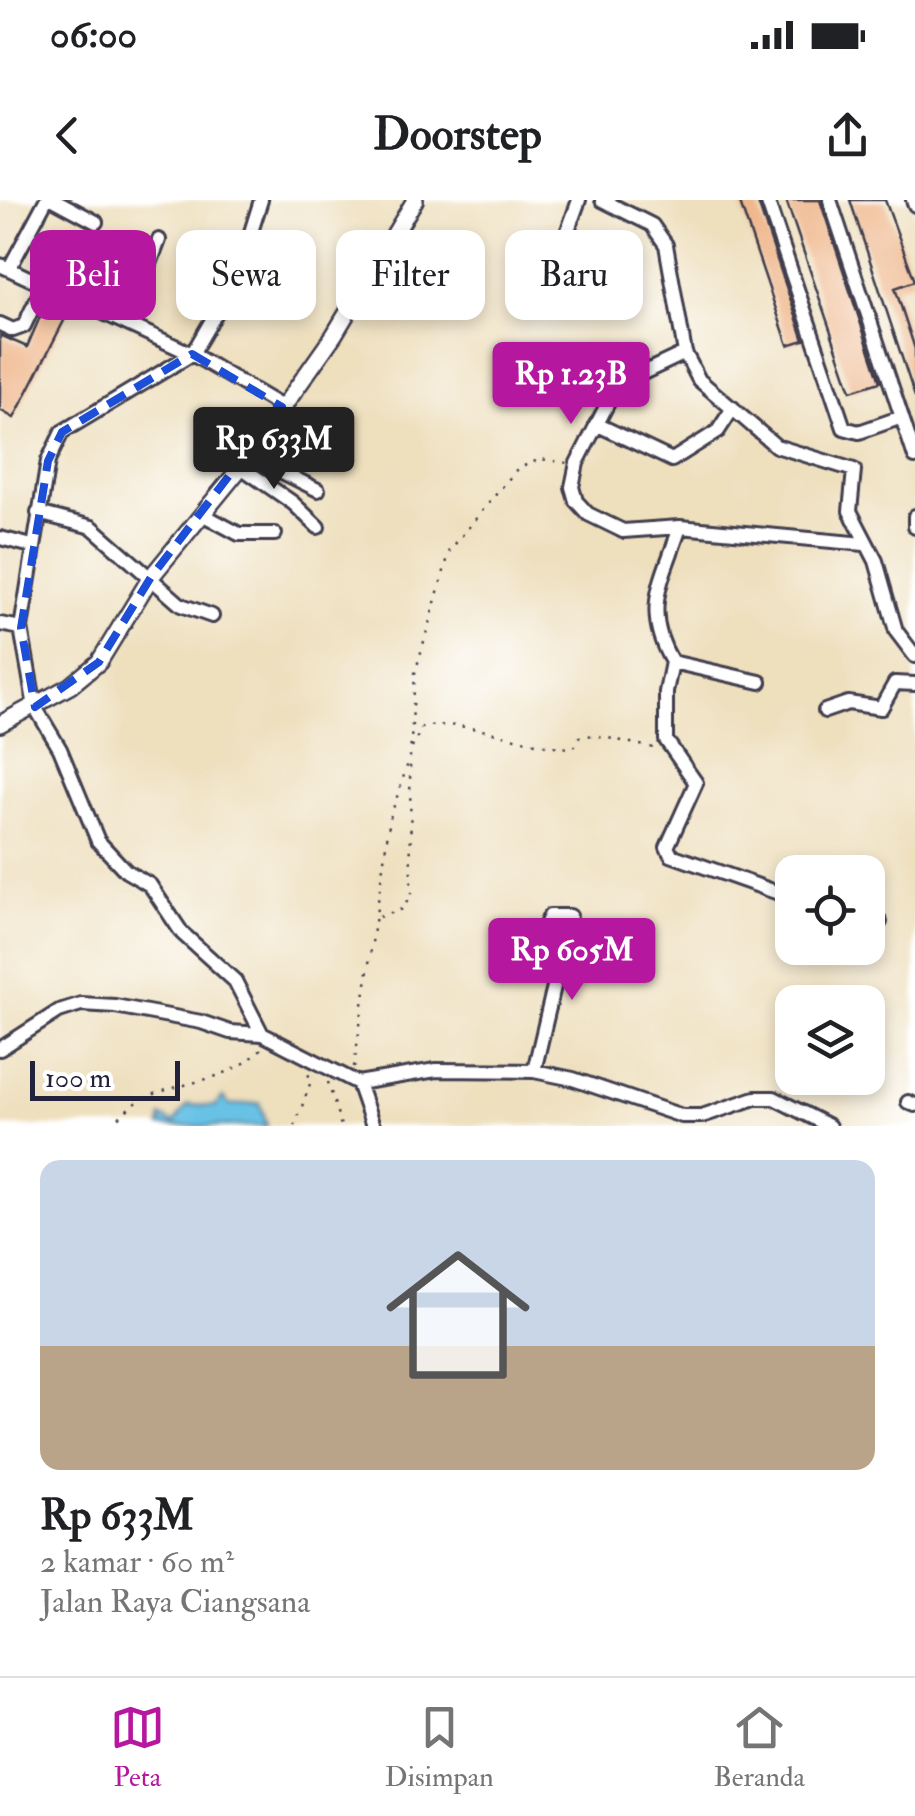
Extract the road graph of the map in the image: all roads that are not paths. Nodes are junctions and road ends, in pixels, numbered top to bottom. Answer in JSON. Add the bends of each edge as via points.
{"nodes":[{"id":1,"x":46,"y":200,"type":"edge"},
{"id":2,"x":55,"y":200,"type":"edge"},
{"id":3,"x":260,"y":200,"type":"edge"},
{"id":4,"x":415,"y":200,"type":"edge"},
{"id":5,"x":579,"y":200,"type":"edge"},
{"id":6,"x":602,"y":200,"type":"edge"},
{"id":7,"x":768,"y":200,"type":"edge"},
{"id":8,"x":830,"y":200,"type":"edge"},
{"id":9,"x":96,"y":222,"type":"dead end"},
{"id":10,"x":568,"y":230,"type":"edge"},
{"id":11,"x":159,"y":240,"type":"dead end"},
{"id":12,"x":5,"y":267,"type":"edge"},
{"id":13,"x":30,"y":278,"type":"edge"},
{"id":14,"x":30,"y":313,"type":"edge"},
{"id":15,"x":124,"y":320,"type":"edge"},
{"id":16,"x":128,"y":322,"type":"junction"},
{"id":17,"x":0,"y":324,"type":"edge"},
{"id":18,"x":685,"y":353,"type":"junction"},
{"id":19,"x":192,"y":354,"type":"junction"},
{"id":20,"x":282,"y":407,"type":"junction"},
{"id":21,"x":733,"y":408,"type":"junction"},
{"id":22,"x":902,"y":417,"type":"junction"},
{"id":23,"x":596,"y":424,"type":"junction"},
{"id":24,"x":915,"y":457,"type":"edge"},
{"id":25,"x":245,"y":462,"type":"junction"},
{"id":26,"x":318,"y":490,"type":"dead end"},
{"id":27,"x":38,"y":513,"type":"junction"},
{"id":28,"x":202,"y":514,"type":"junction"},
{"id":29,"x":915,"y":516,"type":"edge"},
{"id":30,"x":680,"y":527,"type":"junction"},
{"id":31,"x":915,"y":527,"type":"edge"},
{"id":32,"x":318,"y":528,"type":"dead end"},
{"id":33,"x":275,"y":534,"type":"dead end"},
{"id":34,"x":0,"y":538,"type":"edge"},
{"id":35,"x":864,"y":544,"type":"junction"},
{"id":36,"x":32,"y":546,"type":"junction"},
{"id":37,"x":151,"y":577,"type":"junction"},
{"id":38,"x":212,"y":616,"type":"dead end"},
{"id":39,"x":0,"y":624,"type":"edge"},
{"id":40,"x":21,"y":628,"type":"junction"},
{"id":41,"x":915,"y":656,"type":"edge"},
{"id":42,"x":672,"y":662,"type":"junction"},
{"id":43,"x":760,"y":682,"type":"dead end"},
{"id":44,"x":915,"y":684,"type":"edge"},
{"id":45,"x":35,"y":706,"type":"junction"},
{"id":46,"x":825,"y":711,"type":"dead end"},
{"id":47,"x":0,"y":724,"type":"edge"},
{"id":48,"x":775,"y":892,"type":"edge"},
{"id":49,"x":570,"y":916,"type":"dead end"},
{"id":50,"x":262,"y":1034,"type":"junction"},
{"id":51,"x":0,"y":1049,"type":"edge"},
{"id":52,"x":534,"y":1071,"type":"junction"},
{"id":53,"x":358,"y":1083,"type":"junction"},
{"id":54,"x":373,"y":1126,"type":"edge"},
{"id":55,"x":829,"y":1126,"type":"edge"}],
"edges":[{"from":1,"to":12,"type":"street"},
{"from":2,"to":9,"type":"street"},
{"from":3,"to":19,"type":"street","via":[[236,277]]},
{"from":4,"to":20,"type":"main road"},
{"from":5,"to":10,"type":"street"},
{"from":6,"to":18,"type":"street","via":[[644,218],[666,244]]},
{"from":7,"to":22,"type":"street","via":[[841,424],[854,432]]},
{"from":8,"to":22,"type":"street"},
{"from":11,"to":16,"type":"street"},
{"from":12,"to":13,"type":"street"},
{"from":14,"to":17,"type":"street","via":[[24,326]]},
{"from":15,"to":16,"type":"street"},
{"from":16,"to":19,"type":"street"},
{"from":18,"to":21,"type":"street","via":[[699,380]]},
{"from":18,"to":23,"type":"street","via":[[628,380]]},
{"from":19,"to":20,"type":"street"},
{"from":19,"to":27,"type":"street","via":[[62,432]]},
{"from":20,"to":25,"type":"main road"},
{"from":21,"to":23,"type":"street","via":[[718,431],[672,460]]},
{"from":21,"to":35,"type":"street","via":[[776,446],[854,470],[850,511]]},
{"from":22,"to":24,"type":"street"},
{"from":23,"to":30,"type":"street","via":[[577,464],[576,501],[623,531]]},
{"from":25,"to":26,"type":"street"},
{"from":25,"to":28,"type":"main road"},
{"from":25,"to":32,"type":"street"},
{"from":27,"to":36,"type":"street"},
{"from":27,"to":37,"type":"street","via":[[86,524]]},
{"from":28,"to":33,"type":"street","via":[[239,534]]},
{"from":28,"to":37,"type":"main road"},
{"from":29,"to":31,"type":"street"},
{"from":30,"to":35,"type":"street"},
{"from":30,"to":42,"type":"street","via":[[654,598],[656,624]]},
{"from":34,"to":36,"type":"street"},
{"from":35,"to":41,"type":"street","via":[[876,562],[896,631]]},
{"from":36,"to":40,"type":"street"},
{"from":37,"to":38,"type":"street","via":[[181,605]]},
{"from":37,"to":45,"type":"main road","via":[[99,662]]},
{"from":39,"to":40,"type":"street"},
{"from":40,"to":45,"type":"street"},
{"from":42,"to":43,"type":"street"},
{"from":42,"to":48,"type":"street","via":[[664,717],[671,751],[696,783],[667,848]]},
{"from":44,"to":46,"type":"street","via":[[895,683],[882,708],[848,703]]},
{"from":45,"to":47,"type":"main road"},
{"from":45,"to":50,"type":"street","via":[[98,841],[126,871],[150,884],[182,934],[235,981]]},
{"from":49,"to":52,"type":"street","via":[[550,916],[542,935],[560,960]]},
{"from":50,"to":51,"type":"street","via":[[81,1004]]},
{"from":50,"to":53,"type":"street"},
{"from":52,"to":53,"type":"street","via":[[436,1070]]},
{"from":52,"to":55,"type":"street","via":[[682,1116],[774,1098]]},
{"from":53,"to":54,"type":"street"}]}
